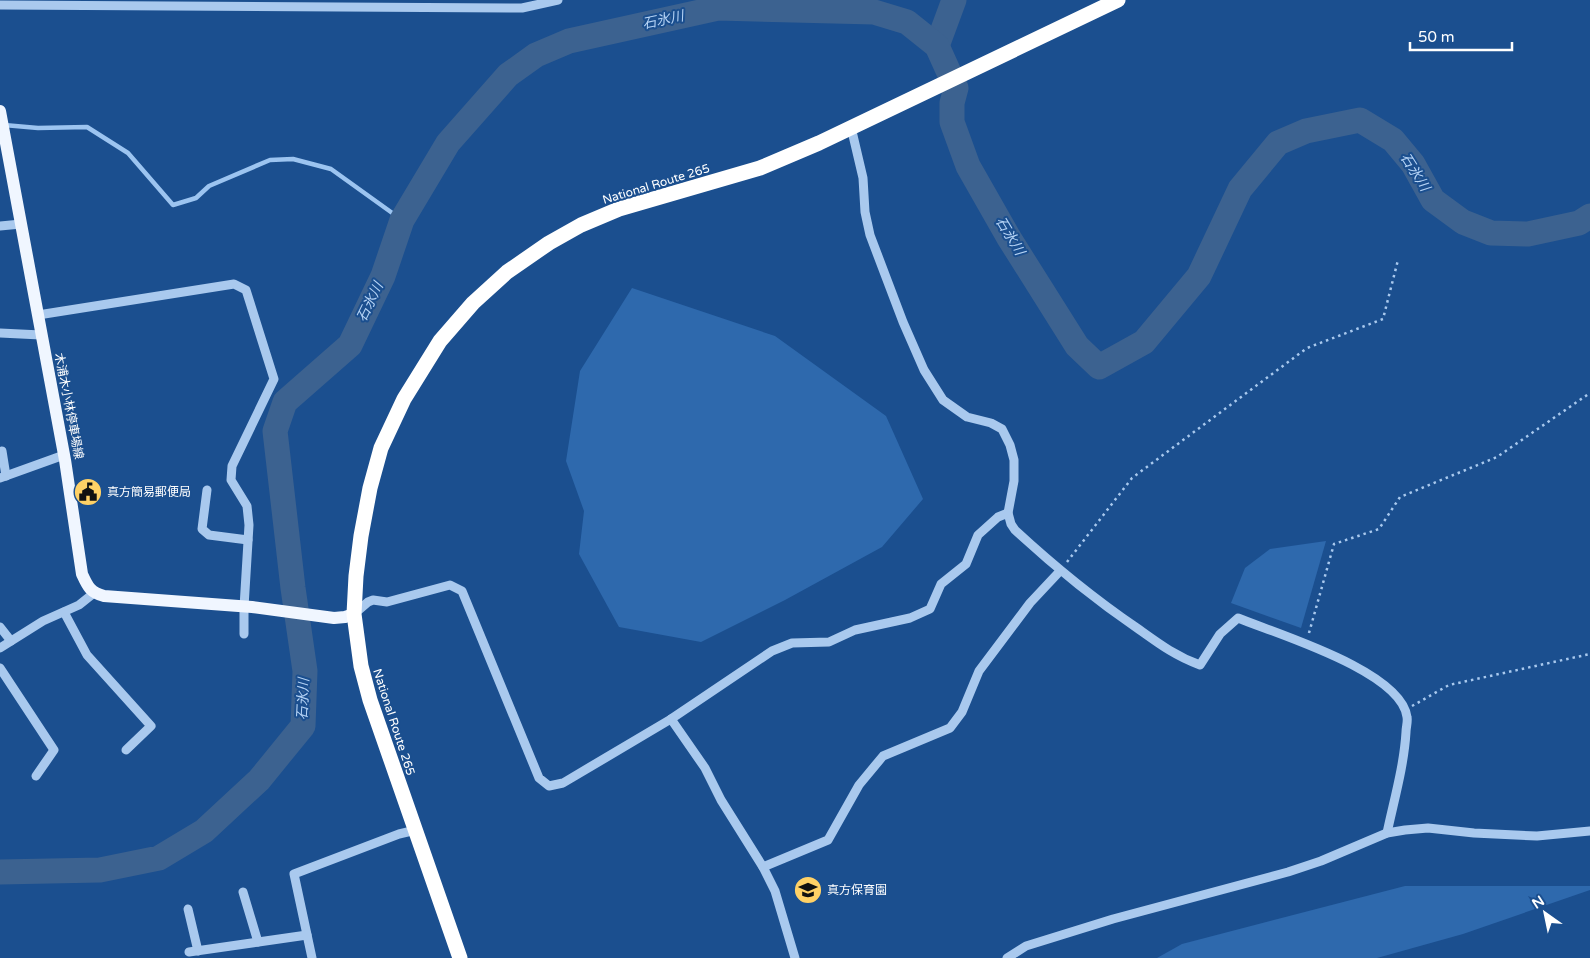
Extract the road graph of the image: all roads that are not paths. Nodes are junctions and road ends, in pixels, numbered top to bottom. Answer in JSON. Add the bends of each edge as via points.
{"nodes":[{"id":1,"x":558,"y":0,"type":"edge"},
{"id":2,"x":1118,"y":0,"type":"edge"},
{"id":3,"x":0,"y":5,"type":"edge"},
{"id":4,"x":0,"y":111,"type":"edge"},
{"id":5,"x":851,"y":127,"type":"junction"},
{"id":6,"x":20,"y":224,"type":"junction"},
{"id":7,"x":0,"y":226,"type":"edge"},
{"id":8,"x":38,"y":315,"type":"junction"},
{"id":9,"x":0,"y":333,"type":"edge"},
{"id":10,"x":42,"y":335,"type":"junction"},
{"id":11,"x":2,"y":451,"type":"dead end"},
{"id":12,"x":64,"y":454,"type":"junction"},
{"id":13,"x":3,"y":477,"type":"edge"},
{"id":14,"x":207,"y":490,"type":"dead end"},
{"id":15,"x":1008,"y":513,"type":"junction"},
{"id":16,"x":248,"y":540,"type":"junction"},
{"id":17,"x":1060,"y":571,"type":"junction"},
{"id":18,"x":94,"y":593,"type":"junction"},
{"id":19,"x":248,"y":607,"type":"junction"},
{"id":20,"x":64,"y":612,"type":"junction"},
{"id":21,"x":354,"y":614,"type":"junction"},
{"id":22,"x":0,"y":627,"type":"edge"},
{"id":23,"x":244,"y":634,"type":"dead end"},
{"id":24,"x":11,"y":641,"type":"junction"},
{"id":25,"x":0,"y":648,"type":"edge"},
{"id":26,"x":0,"y":668,"type":"edge"},
{"id":27,"x":671,"y":719,"type":"junction"},
{"id":28,"x":126,"y":750,"type":"dead end"},
{"id":29,"x":36,"y":776,"type":"dead end"},
{"id":30,"x":416,"y":830,"type":"junction"},
{"id":31,"x":1590,"y":831,"type":"edge"},
{"id":32,"x":1387,"y":833,"type":"junction"},
{"id":33,"x":763,"y":867,"type":"junction"},
{"id":34,"x":243,"y":892,"type":"dead end"},
{"id":35,"x":188,"y":909,"type":"dead end"},
{"id":36,"x":307,"y":935,"type":"junction"},
{"id":37,"x":258,"y":942,"type":"junction"},
{"id":38,"x":312,"y":958,"type":"edge"},
{"id":39,"x":460,"y":958,"type":"edge"},
{"id":40,"x":795,"y":958,"type":"edge"},
{"id":41,"x":1007,"y":958,"type":"edge"}],
"edges":[{"from":1,"to":3,"type":"street","via":[[522,8]]},
{"from":2,"to":5,"type":"highway","name":"National Route 265"},
{"from":4,"to":6,"type":"main road","name":"木浦木小林停車場線"},
{"from":5,"to":15,"type":"street","via":[[863,178],[870,235],[902,322],[924,370],[943,400],[967,417],[1002,429],[1010,445],[1014,482]]},
{"from":5,"to":21,"type":"highway","name":"National Route 265","via":[[760,168],[619,209],[582,225],[507,272],[473,303],[440,342],[404,399],[381,448],[361,536]]},
{"from":6,"to":7,"type":"street"},
{"from":6,"to":8,"type":"main road","name":"木浦木小林停車場線"},
{"from":8,"to":10,"type":"main road","name":"木浦木小林停車場線"},
{"from":8,"to":16,"type":"street","via":[[234,284],[246,290],[274,379],[232,466],[231,480],[247,506]]},
{"from":9,"to":10,"type":"street"},
{"from":10,"to":12,"type":"main road","name":"木浦木小林停車場線"},
{"from":11,"to":13,"type":"street"},
{"from":12,"to":13,"type":"street"},
{"from":12,"to":18,"type":"main road","name":"木浦木小林停車場線","via":[[82,574]]},
{"from":14,"to":16,"type":"street","via":[[202,529],[209,535]]},
{"from":15,"to":17,"type":"street","via":[[1015,530]]},
{"from":15,"to":27,"type":"street","via":[[998,517],[978,535],[966,564],[941,584],[930,609],[910,618],[855,630],[829,642],[792,643],[772,651]]},
{"from":16,"to":19,"type":"street"},
{"from":17,"to":32,"type":"street","via":[[1180,658],[1200,665],[1220,634],[1238,618],[1336,656],[1388,686],[1401,700],[1407,716],[1405,747]]},
{"from":17,"to":33,"type":"street","via":[[1030,603],[979,671],[962,712],[950,728],[883,756],[859,786],[828,840]]},
{"from":18,"to":19,"type":"main road"},
{"from":18,"to":20,"type":"street"},
{"from":19,"to":21,"type":"main road","via":[[334,618]]},
{"from":19,"to":23,"type":"street"},
{"from":20,"to":24,"type":"street"},
{"from":20,"to":28,"type":"street","via":[[87,655],[151,726]]},
{"from":21,"to":27,"type":"street","via":[[373,600],[387,602],[450,585],[462,591],[539,778],[549,786],[563,783]]},
{"from":21,"to":30,"type":"highway","name":"National Route 265","via":[[361,666],[370,700]]},
{"from":22,"to":24,"type":"street"},
{"from":24,"to":25,"type":"street"},
{"from":26,"to":29,"type":"street","via":[[54,750]]},
{"from":27,"to":33,"type":"street","via":[[705,768]]},
{"from":30,"to":36,"type":"street","via":[[294,874]]},
{"from":30,"to":39,"type":"highway","name":"National Route 265"},
{"from":31,"to":32,"type":"street","via":[[1537,836],[1428,828]]},
{"from":32,"to":41,"type":"street","via":[[1288,872],[1113,919],[1026,946]]},
{"from":33,"to":40,"type":"street"},
{"from":34,"to":37,"type":"street"},
{"from":35,"to":37,"type":"street","via":[[194,952]]},
{"from":36,"to":37,"type":"street"},
{"from":36,"to":38,"type":"street"}]}
